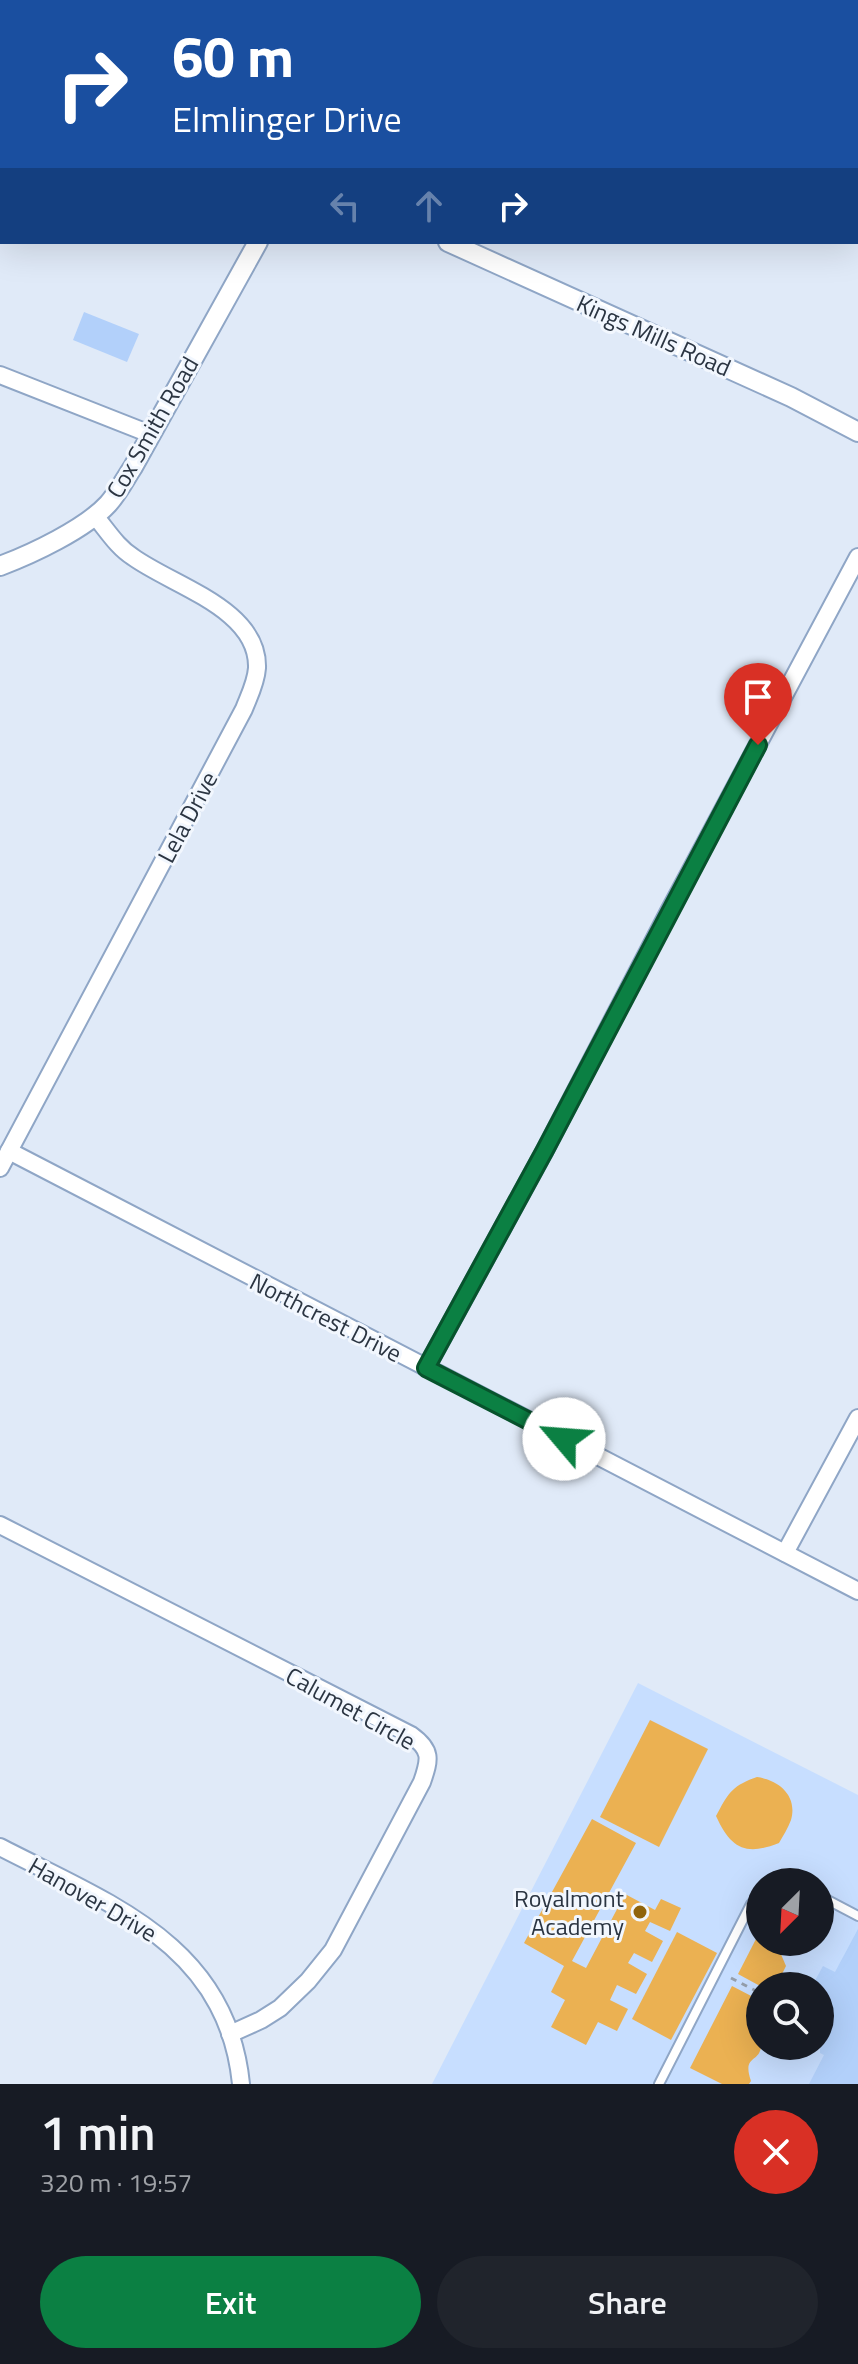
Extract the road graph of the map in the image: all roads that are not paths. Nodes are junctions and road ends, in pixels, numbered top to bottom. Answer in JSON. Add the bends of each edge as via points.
{"nodes":[{"id":1,"x":257,"y":244,"type":"edge"},
{"id":2,"x":452,"y":244,"type":"edge"},
{"id":3,"x":0,"y":375,"type":"edge"},
{"id":4,"x":858,"y":432,"type":"edge"},
{"id":5,"x":150,"y":434,"type":"junction"},
{"id":6,"x":95,"y":516,"type":"junction"},
{"id":7,"x":858,"y":557,"type":"edge"},
{"id":8,"x":0,"y":566,"type":"edge"},
{"id":9,"x":9,"y":1151,"type":"junction"},
{"id":10,"x":0,"y":1168,"type":"edge"},
{"id":11,"x":426,"y":1368,"type":"junction"},
{"id":12,"x":858,"y":1418,"type":"edge"},
{"id":13,"x":0,"y":1525,"type":"edge"},
{"id":14,"x":785,"y":1553,"type":"junction"},
{"id":15,"x":858,"y":1591,"type":"edge"},
{"id":16,"x":0,"y":1847,"type":"edge"},
{"id":17,"x":834,"y":1903,"type":"edge"},
{"id":18,"x":746,"y":1914,"type":"edge"},
{"id":19,"x":858,"y":1916,"type":"edge"},
{"id":20,"x":230,"y":2034,"type":"junction"},
{"id":21,"x":241,"y":2084,"type":"edge"},
{"id":22,"x":659,"y":2084,"type":"edge"}],
"edges":[{"from":1,"to":5,"type":"street","name":"Cox Smith Road"},
{"from":2,"to":4,"type":"street","name":"Kings Mills Road"},
{"from":3,"to":5,"type":"street"},
{"from":5,"to":6,"type":"street","name":"Cox Smith Road","via":[[120,487]]},
{"from":6,"to":8,"type":"street","name":"Cox Smith Road"},
{"from":6,"to":9,"type":"street","name":"Lela Drive","via":[[132,557],[236,618],[252,642],[257,670],[244,709]]},
{"from":7,"to":11,"type":"street"},
{"from":9,"to":10,"type":"street","name":"Lela Drive"},
{"from":9,"to":11,"type":"street","name":"Northcrest Drive"},
{"from":11,"to":14,"type":"street","name":"Northcrest Drive"},
{"from":12,"to":14,"type":"street"},
{"from":13,"to":20,"type":"street","name":"Calumet Circle","via":[[411,1735],[427,1752],[422,1782],[333,1950],[280,2008]]},
{"from":14,"to":15,"type":"street","name":"Northcrest Drive"},
{"from":16,"to":20,"type":"street","name":"Hanover Drive","via":[[124,1912],[168,1943],[212,1995]]},
{"from":17,"to":19,"type":"lane"},
{"from":18,"to":22,"type":"lane"},
{"from":20,"to":21,"type":"street","name":"Hanover Drive"}]}
